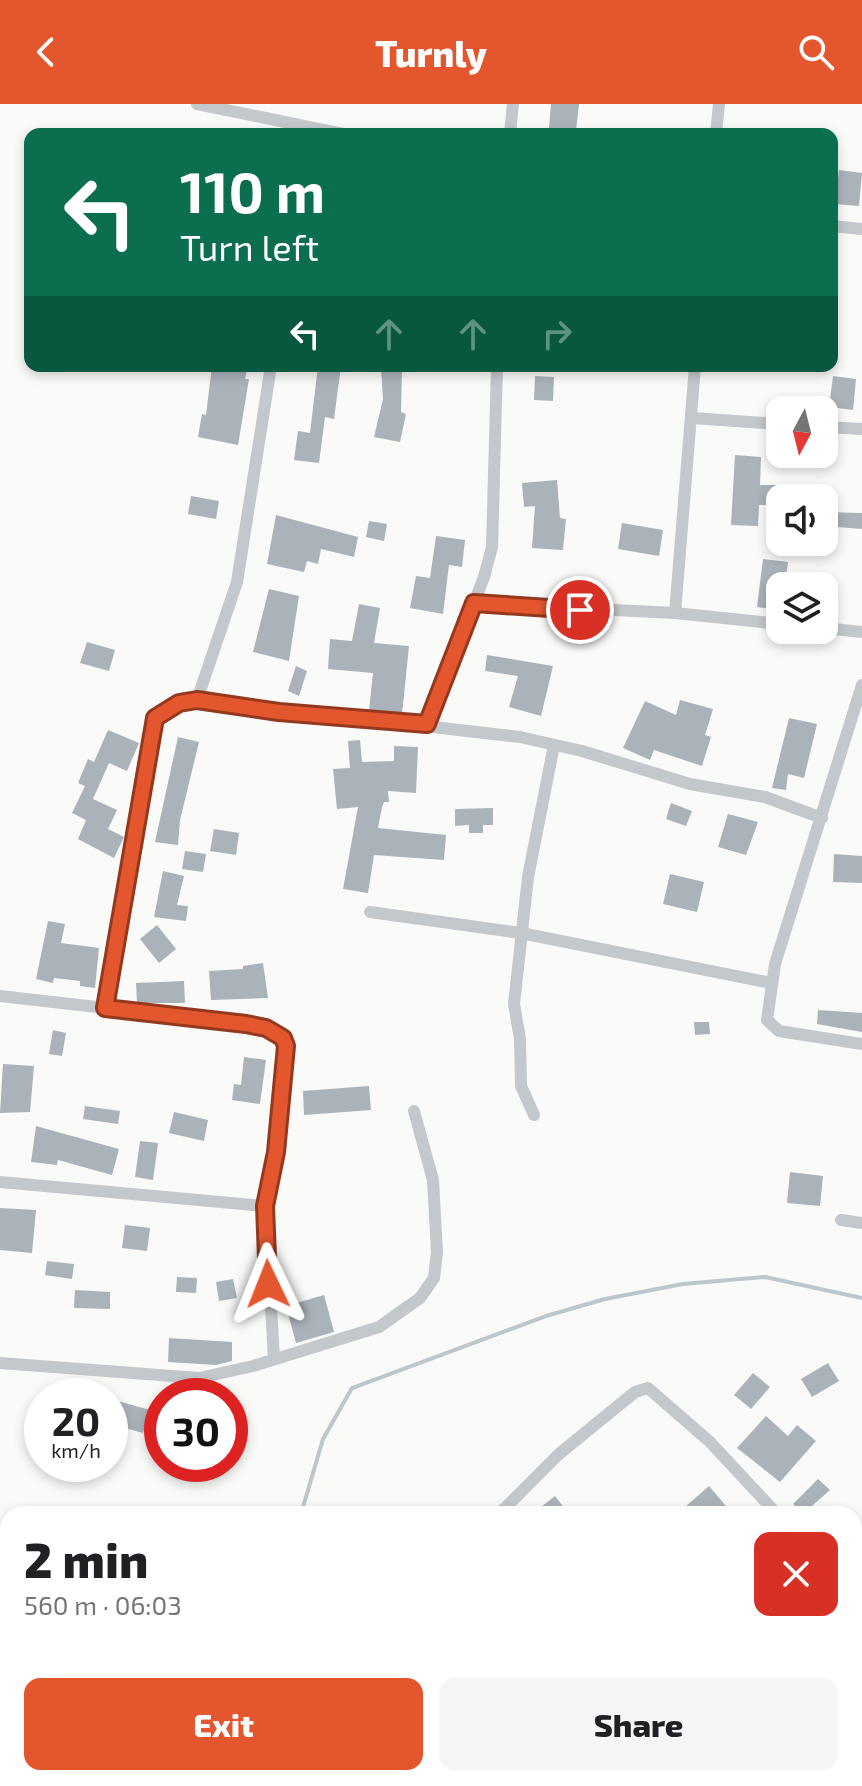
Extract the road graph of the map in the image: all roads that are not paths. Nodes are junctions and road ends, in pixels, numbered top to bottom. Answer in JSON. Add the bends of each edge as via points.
{"nodes":[{"id":1,"x":197,"y":104,"type":"edge"},
{"id":2,"x":269,"y":104,"type":"edge"},
{"id":3,"x":513,"y":104,"type":"edge"},
{"id":4,"x":719,"y":104,"type":"edge"},
{"id":5,"x":266,"y":119,"type":"junction"},
{"id":6,"x":312,"y":128,"type":"edge"},
{"id":7,"x":511,"y":128,"type":"edge"},
{"id":8,"x":717,"y":128,"type":"edge"},
{"id":9,"x":838,"y":227,"type":"edge"},
{"id":10,"x":862,"y":229,"type":"edge"},
{"id":11,"x":270,"y":372,"type":"edge"},
{"id":12,"x":497,"y":372,"type":"edge"},
{"id":13,"x":695,"y":372,"type":"edge"},
{"id":14,"x":692,"y":418,"type":"junction"},
{"id":15,"x":766,"y":423,"type":"edge"},
{"id":16,"x":838,"y":428,"type":"edge"},
{"id":17,"x":862,"y":429,"type":"edge"},
{"id":18,"x":474,"y":603,"type":"junction"},
{"id":19,"x":675,"y":613,"type":"junction"},
{"id":20,"x":766,"y":623,"type":"edge"},
{"id":21,"x":838,"y":629,"type":"edge"},
{"id":22,"x":862,"y":632,"type":"edge"},
{"id":23,"x":862,"y":685,"type":"edge"},
{"id":24,"x":197,"y":700,"type":"junction"},
{"id":25,"x":427,"y":724,"type":"junction"},
{"id":26,"x":554,"y":745,"type":"junction"},
{"id":27,"x":822,"y":818,"type":"junction"},
{"id":28,"x":370,"y":912,"type":"dead end"},
{"id":29,"x":521,"y":933,"type":"junction"},
{"id":30,"x":771,"y":983,"type":"junction"},
{"id":31,"x":0,"y":996,"type":"edge"},
{"id":32,"x":105,"y":1008,"type":"junction"},
{"id":33,"x":862,"y":1044,"type":"edge"},
{"id":34,"x":414,"y":1111,"type":"dead end"},
{"id":35,"x":534,"y":1115,"type":"dead end"},
{"id":36,"x":0,"y":1182,"type":"edge"},
{"id":37,"x":265,"y":1206,"type":"junction"},
{"id":38,"x":841,"y":1220,"type":"dead end"},
{"id":39,"x":862,"y":1223,"type":"edge"},
{"id":40,"x":274,"y":1358,"type":"junction"},
{"id":41,"x":0,"y":1363,"type":"edge"},
{"id":42,"x":507,"y":1506,"type":"edge"},
{"id":43,"x":770,"y":1506,"type":"edge"}],
"edges":[{"from":1,"to":5,"type":"street"},
{"from":2,"to":5,"type":"street"},
{"from":3,"to":7,"type":"street"},
{"from":4,"to":8,"type":"street"},
{"from":5,"to":6,"type":"street"},
{"from":9,"to":10,"type":"street"},
{"from":11,"to":24,"type":"street","via":[[237,582]]},
{"from":12,"to":18,"type":"street","via":[[492,547]]},
{"from":13,"to":14,"type":"street"},
{"from":14,"to":15,"type":"street"},
{"from":14,"to":19,"type":"street"},
{"from":16,"to":17,"type":"street"},
{"from":18,"to":19,"type":"street"},
{"from":18,"to":25,"type":"street"},
{"from":19,"to":20,"type":"street"},
{"from":21,"to":22,"type":"street"},
{"from":23,"to":27,"type":"street"},
{"from":24,"to":25,"type":"street"},
{"from":24,"to":32,"type":"street","via":[[164,711],[151,728]]},
{"from":25,"to":26,"type":"street"},
{"from":26,"to":27,"type":"street","via":[[690,784],[765,797]]},
{"from":26,"to":29,"type":"street"},
{"from":27,"to":30,"type":"street"},
{"from":28,"to":29,"type":"street"},
{"from":29,"to":30,"type":"street"},
{"from":29,"to":35,"type":"street","via":[[514,1004],[521,1086]]},
{"from":30,"to":33,"type":"street","via":[[767,1020],[772,1028]]},
{"from":31,"to":32,"type":"street"},
{"from":32,"to":37,"type":"street","via":[[246,1024],[283,1038],[276,1152]]},
{"from":34,"to":40,"type":"street","via":[[433,1180],[437,1252],[430,1287],[379,1327]]},
{"from":36,"to":37,"type":"street"},
{"from":37,"to":40,"type":"street"},
{"from":38,"to":39,"type":"street"},
{"from":40,"to":41,"type":"street","via":[[199,1378]]},
{"from":42,"to":43,"type":"street","via":[[559,1454],[635,1392],[648,1388],[710,1442]]}]}
